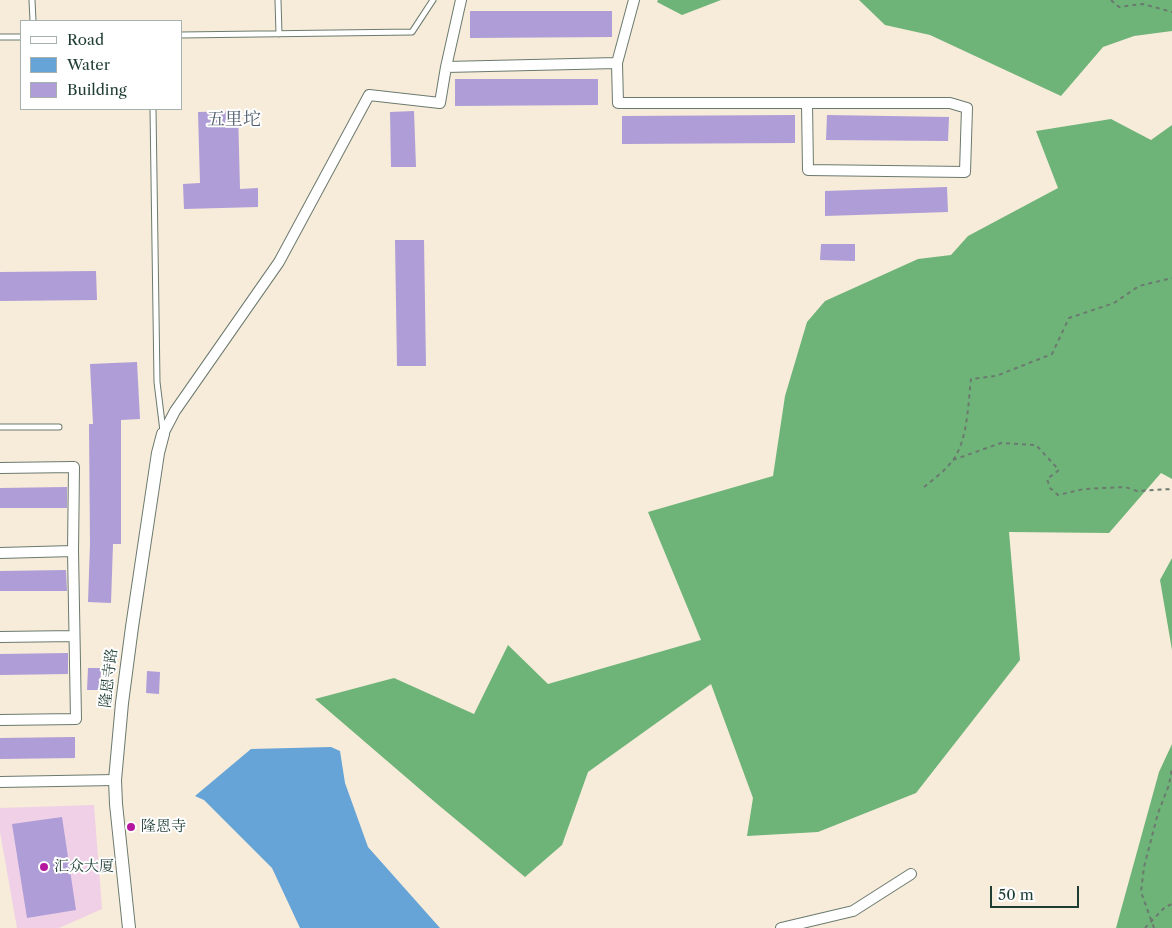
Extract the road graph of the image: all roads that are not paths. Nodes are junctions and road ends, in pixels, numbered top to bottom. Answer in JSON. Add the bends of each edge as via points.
{"nodes":[{"id":1,"x":32,"y":0,"type":"edge"},
{"id":2,"x":278,"y":0,"type":"edge"},
{"id":3,"x":433,"y":0,"type":"edge"},
{"id":4,"x":461,"y":0,"type":"edge"},
{"id":5,"x":634,"y":0,"type":"edge"},
{"id":6,"x":33,"y":20,"type":"edge"},
{"id":7,"x":279,"y":34,"type":"junction"},
{"id":8,"x":182,"y":35,"type":"edge"},
{"id":9,"x":0,"y":37,"type":"edge"},
{"id":10,"x":20,"y":37,"type":"edge"},
{"id":11,"x":617,"y":63,"type":"junction"},
{"id":12,"x":446,"y":66,"type":"junction"},
{"id":13,"x":807,"y":103,"type":"junction"},
{"id":14,"x":153,"y":110,"type":"edge"},
{"id":15,"x":0,"y":427,"type":"edge"},
{"id":16,"x":59,"y":427,"type":"dead end"},
{"id":17,"x":163,"y":434,"type":"junction"},
{"id":18,"x":0,"y":468,"type":"edge"},
{"id":19,"x":72,"y":551,"type":"junction"},
{"id":20,"x":0,"y":553,"type":"edge"},
{"id":21,"x":74,"y":636,"type":"junction"},
{"id":22,"x":0,"y":637,"type":"edge"},
{"id":23,"x":0,"y":720,"type":"edge"},
{"id":24,"x":115,"y":780,"type":"junction"},
{"id":25,"x":0,"y":782,"type":"edge"},
{"id":26,"x":911,"y":874,"type":"dead end"},
{"id":27,"x":130,"y":928,"type":"edge"},
{"id":28,"x":781,"y":928,"type":"edge"}],
"edges":[{"from":1,"to":6,"type":"lane"},
{"from":2,"to":7,"type":"lane"},
{"from":3,"to":7,"type":"lane","via":[[412,32]]},
{"from":4,"to":12,"type":"street"},
{"from":5,"to":11,"type":"street"},
{"from":7,"to":8,"type":"lane"},
{"from":9,"to":10,"type":"lane"},
{"from":11,"to":12,"type":"street"},
{"from":11,"to":13,"type":"street","via":[[618,103]]},
{"from":12,"to":17,"type":"street","via":[[440,102],[369,95],[279,262]]},
{"from":13,"to":13,"type":"street","via":[[950,103],[967,108],[966,172],[808,170]]},
{"from":14,"to":17,"type":"lane","via":[[157,382]]},
{"from":15,"to":16,"type":"lane"},
{"from":17,"to":24,"type":"street","name":"隆恩寺路","via":[[132,627]]},
{"from":18,"to":19,"type":"street","via":[[74,467]]},
{"from":19,"to":20,"type":"street"},
{"from":19,"to":21,"type":"street"},
{"from":21,"to":22,"type":"street"},
{"from":21,"to":23,"type":"street","via":[[76,719]]},
{"from":24,"to":25,"type":"street"},
{"from":24,"to":27,"type":"street","name":"隆恩寺路"},
{"from":26,"to":28,"type":"street","via":[[853,912]]}]}
